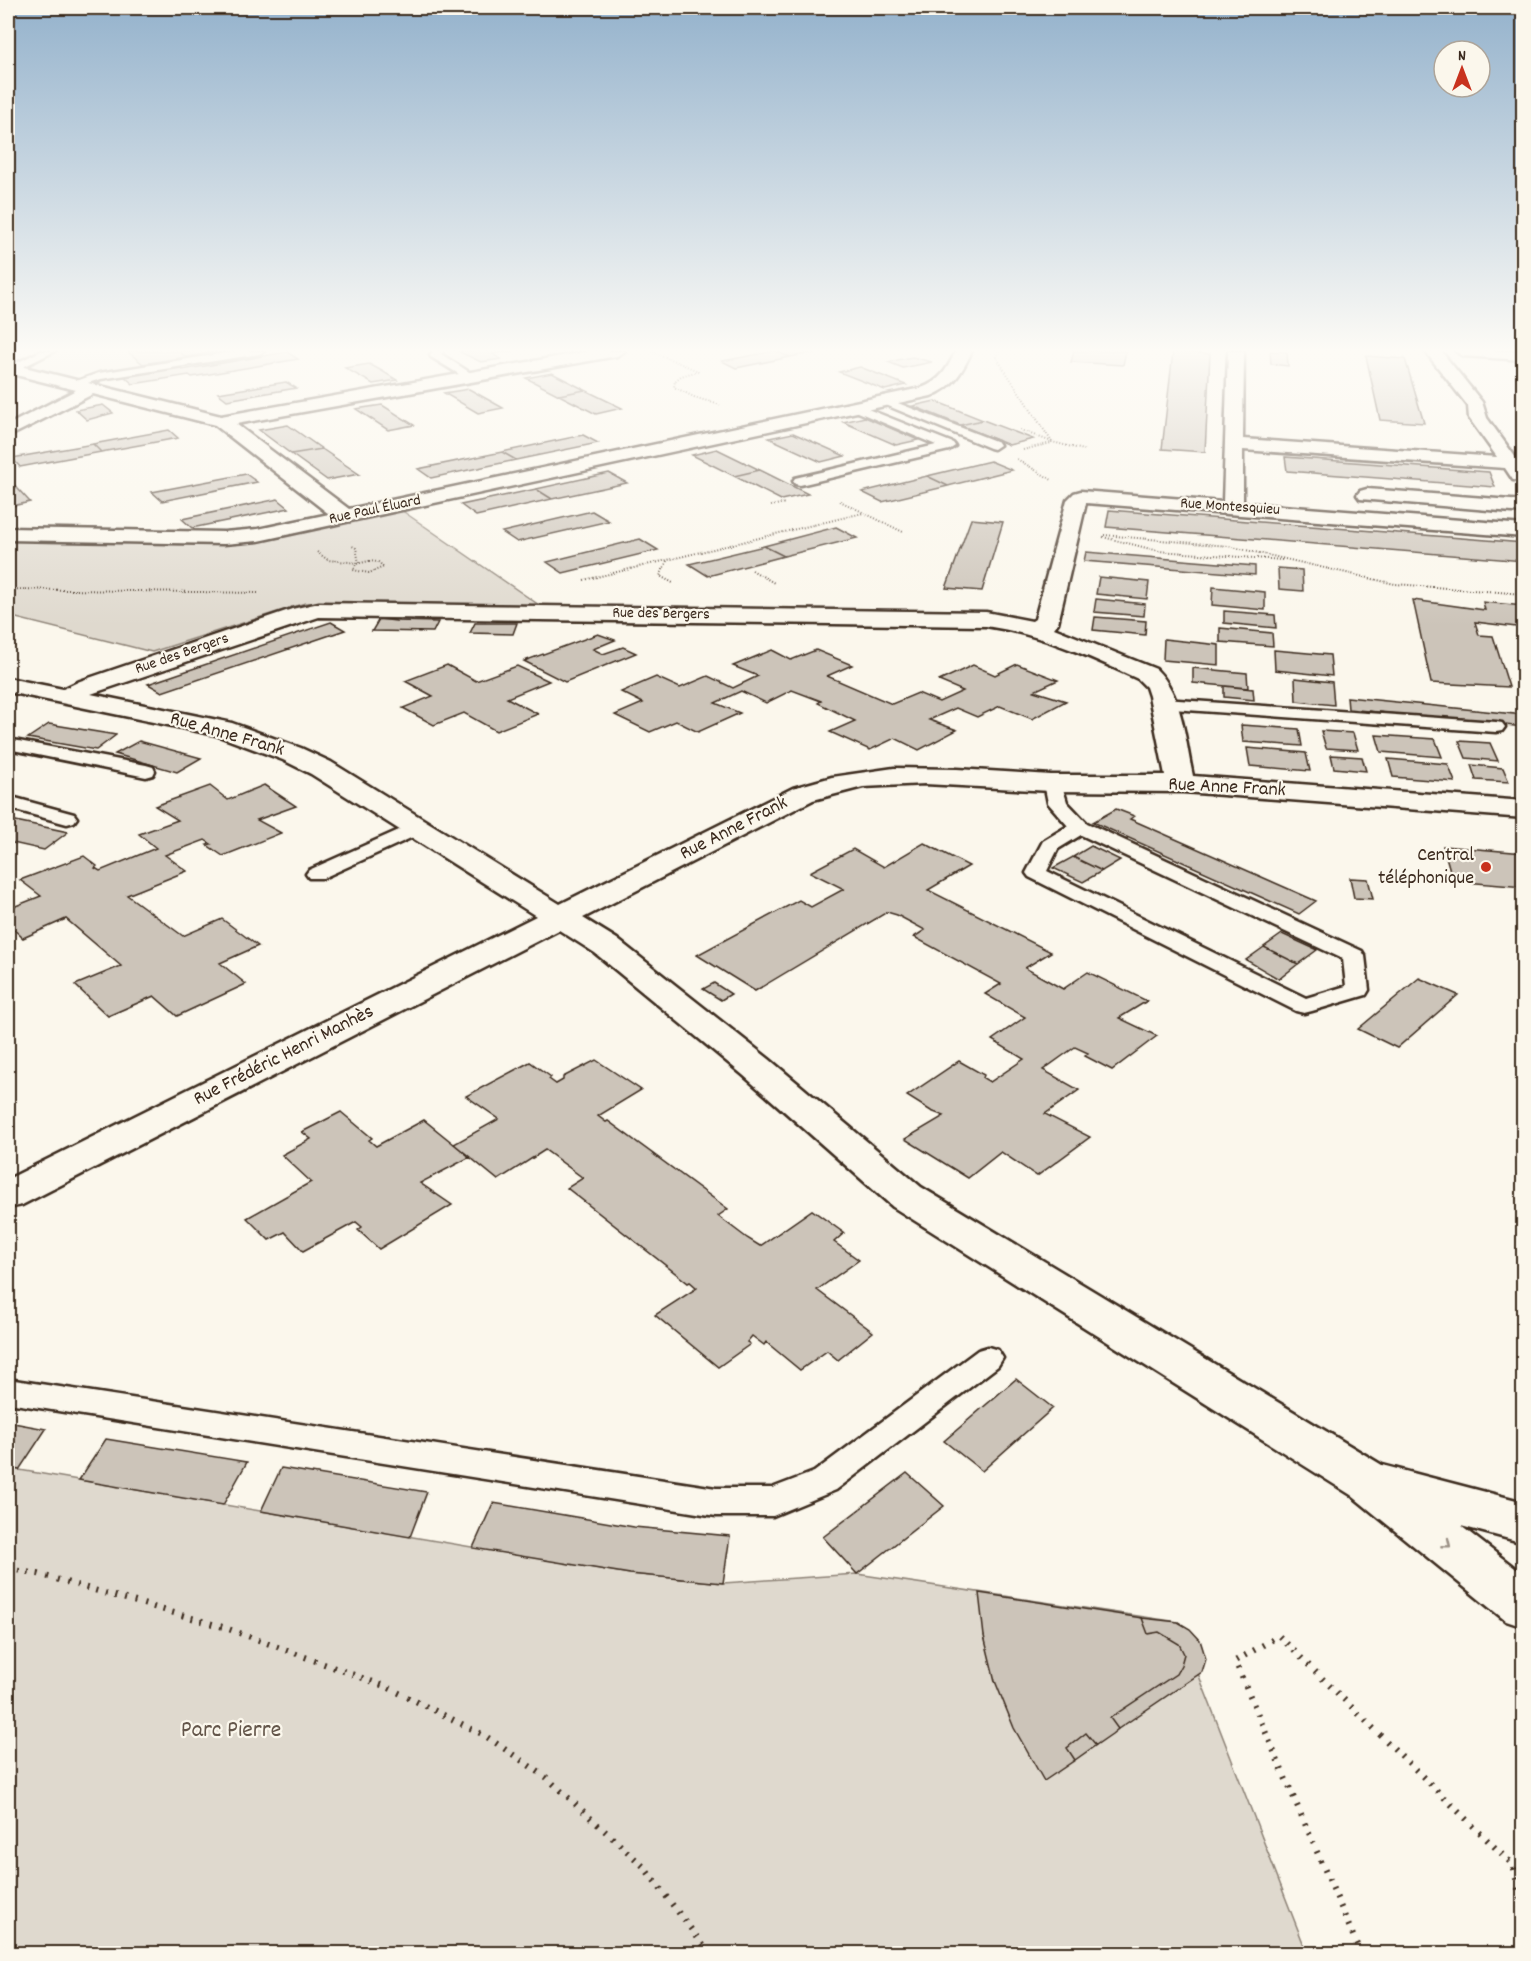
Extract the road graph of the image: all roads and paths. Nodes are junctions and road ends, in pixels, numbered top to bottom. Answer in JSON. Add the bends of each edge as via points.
{"nodes":[{"id":1,"x":248,"y":443,"type":"edge"},
{"id":2,"x":689,"y":443,"type":"edge"},
{"id":3,"x":941,"y":443,"type":"edge"},
{"id":4,"x":988,"y":443,"type":"edge"},
{"id":5,"x":1050,"y":443,"type":"edge"},
{"id":6,"x":1054,"y":443,"type":"edge"},
{"id":7,"x":1490,"y":443,"type":"edge"},
{"id":8,"x":1496,"y":443,"type":"joint"},
{"id":9,"x":1236,"y":444,"type":"joint"},
{"id":10,"x":994,"y":445,"type":"joint"},
{"id":11,"x":1084,"y":450,"type":"dead end"},
{"id":12,"x":1009,"y":454,"type":"junction"},
{"id":13,"x":1519,"y":455,"type":"edge"},
{"id":14,"x":1524,"y":480,"type":"edge"},
{"id":15,"x":800,"y":481,"type":"dead end"},
{"id":16,"x":1234,"y":484,"type":"junction"},
{"id":17,"x":1257,"y":486,"type":"dead end"},
{"id":18,"x":1352,"y":494,"type":"dead end"},
{"id":19,"x":1081,"y":497,"type":"junction"},
{"id":20,"x":835,"y":498,"type":"dead end"},
{"id":21,"x":793,"y":501,"type":"dead end"},
{"id":22,"x":771,"y":506,"type":"dead end"},
{"id":23,"x":1233,"y":507,"type":"junction"},
{"id":24,"x":1524,"y":507,"type":"edge"},
{"id":25,"x":863,"y":513,"type":"junction"},
{"id":26,"x":345,"y":516,"type":"junction"},
{"id":27,"x":1524,"y":531,"type":"edge"},
{"id":28,"x":903,"y":532,"type":"dead end"},
{"id":29,"x":1077,"y":532,"type":"junction"},
{"id":30,"x":8,"y":534,"type":"edge"},
{"id":31,"x":1291,"y":560,"type":"junction"},
{"id":32,"x":384,"y":565,"type":"joint"},
{"id":33,"x":582,"y":581,"type":"dead end"},
{"id":34,"x":1524,"y":594,"type":"edge"},
{"id":35,"x":1035,"y":629,"type":"junction"},
{"id":36,"x":9,"y":687,"type":"edge"},
{"id":37,"x":63,"y":698,"type":"junction"},
{"id":38,"x":1164,"y":704,"type":"junction"},
{"id":39,"x":1496,"y":727,"type":"dead end"},
{"id":40,"x":8,"y":744,"type":"edge"},
{"id":41,"x":146,"y":771,"type":"dead end"},
{"id":42,"x":1053,"y":783,"type":"junction"},
{"id":43,"x":1181,"y":784,"type":"junction"},
{"id":44,"x":8,"y":802,"type":"edge"},
{"id":45,"x":1524,"y":810,"type":"edge"},
{"id":46,"x":67,"y":818,"type":"dead end"},
{"id":47,"x":1080,"y":827,"type":"junction"},
{"id":48,"x":417,"y":828,"type":"junction"},
{"id":49,"x":316,"y":874,"type":"dead end"},
{"id":50,"x":560,"y":916,"type":"junction"},
{"id":51,"x":8,"y":1195,"type":"edge"},
{"id":52,"x":988,"y":1358,"type":"dead end"},
{"id":53,"x":8,"y":1391,"type":"edge"},
{"id":54,"x":1368,"y":1481,"type":"junction"},
{"id":55,"x":1524,"y":1523,"type":"edge"},
{"id":56,"x":8,"y":1569,"type":"edge"},
{"id":57,"x":1524,"y":1605,"type":"edge"},
{"id":58,"x":1524,"y":1915,"type":"edge"},
{"id":59,"x":710,"y":1953,"type":"edge"},
{"id":60,"x":1361,"y":1953,"type":"edge"}],
"edges":[{"from":1,"to":26,"type":"street"},
{"from":2,"to":26,"type":"street","name":"Rue Paul Éluard"},
{"from":3,"to":15,"type":"lane","via":[[949,446]]},
{"from":4,"to":10,"type":"lane"},
{"from":5,"to":12,"type":"path"},
{"from":6,"to":11,"type":"path"},
{"from":7,"to":8,"type":"street"},
{"from":8,"to":13,"type":"street"},
{"from":9,"to":13,"type":"street"},
{"from":9,"to":16,"type":"street"},
{"from":10,"to":12,"type":"path"},
{"from":12,"to":19,"type":"path"},
{"from":13,"to":14,"type":"street"},
{"from":16,"to":17,"type":"street","name":"Rue Montesquieu"},
{"from":16,"to":23,"type":"street"},
{"from":18,"to":24,"type":"street"},
{"from":19,"to":23,"type":"street","name":"Rue Montesquieu"},
{"from":19,"to":29,"type":"street","via":[[1077,500]]},
{"from":20,"to":25,"type":"path"},
{"from":21,"to":22,"type":"path"},
{"from":23,"to":27,"type":"street","name":"Rue Montesquieu"},
{"from":25,"to":28,"type":"path"},
{"from":25,"to":33,"type":"path"},
{"from":26,"to":30,"type":"street","name":"Rue Paul Éluard","via":[[233,538]]},
{"from":29,"to":31,"type":"path","via":[[1216,544]]},
{"from":29,"to":31,"type":"path","via":[[1159,551]]},
{"from":29,"to":35,"type":"street","via":[[1046,623]]},
{"from":31,"to":34,"type":"path","via":[[1395,584]]},
{"from":32,"to":32,"type":"path","via":[[369,573],[352,568],[369,561]]},
{"from":35,"to":37,"type":"street","name":"Rue des Bergers","via":[[986,619],[319,610]]},
{"from":35,"to":38,"type":"street","name":"Rue des Bergers","via":[[1147,675],[1157,684]]},
{"from":36,"to":37,"type":"street","name":"Rue Anne Frank"},
{"from":37,"to":48,"type":"street","name":"Rue Anne Frank","via":[[187,721],[251,738],[321,768]]},
{"from":38,"to":39,"type":"lane"},
{"from":38,"to":43,"type":"street","name":"Rue des Bergers"},
{"from":40,"to":41,"type":"lane"},
{"from":42,"to":43,"type":"street","name":"Rue Anne Frank"},
{"from":42,"to":47,"type":"lane","via":[[1058,803]]},
{"from":42,"to":50,"type":"street","name":"Rue Anne Frank","via":[[900,777],[825,785]]},
{"from":43,"to":45,"type":"street","name":"Rue Anne Frank"},
{"from":44,"to":46,"type":"lane"},
{"from":47,"to":47,"type":"lane","via":[[1050,845],[1036,873],[1304,1006],[1358,990],[1354,956]]},
{"from":48,"to":49,"type":"lane"},
{"from":48,"to":50,"type":"street","name":"Rue Anne Frank"},
{"from":50,"to":51,"type":"street","name":"Rue Frédéric Henri Manhès"},
{"from":50,"to":54,"type":"street","via":[[606,946],[747,1059],[907,1197]]},
{"from":52,"to":53,"type":"lane","via":[[825,1481],[773,1502],[716,1502]]},
{"from":54,"to":55,"type":"street"},
{"from":54,"to":57,"type":"street","one_way":true},
{"from":56,"to":59,"type":"path","via":[[223,1627],[387,1687],[484,1735],[546,1778],[643,1866]]},
{"from":58,"to":60,"type":"path","via":[[1513,1865],[1279,1636],[1235,1660]]}]}
